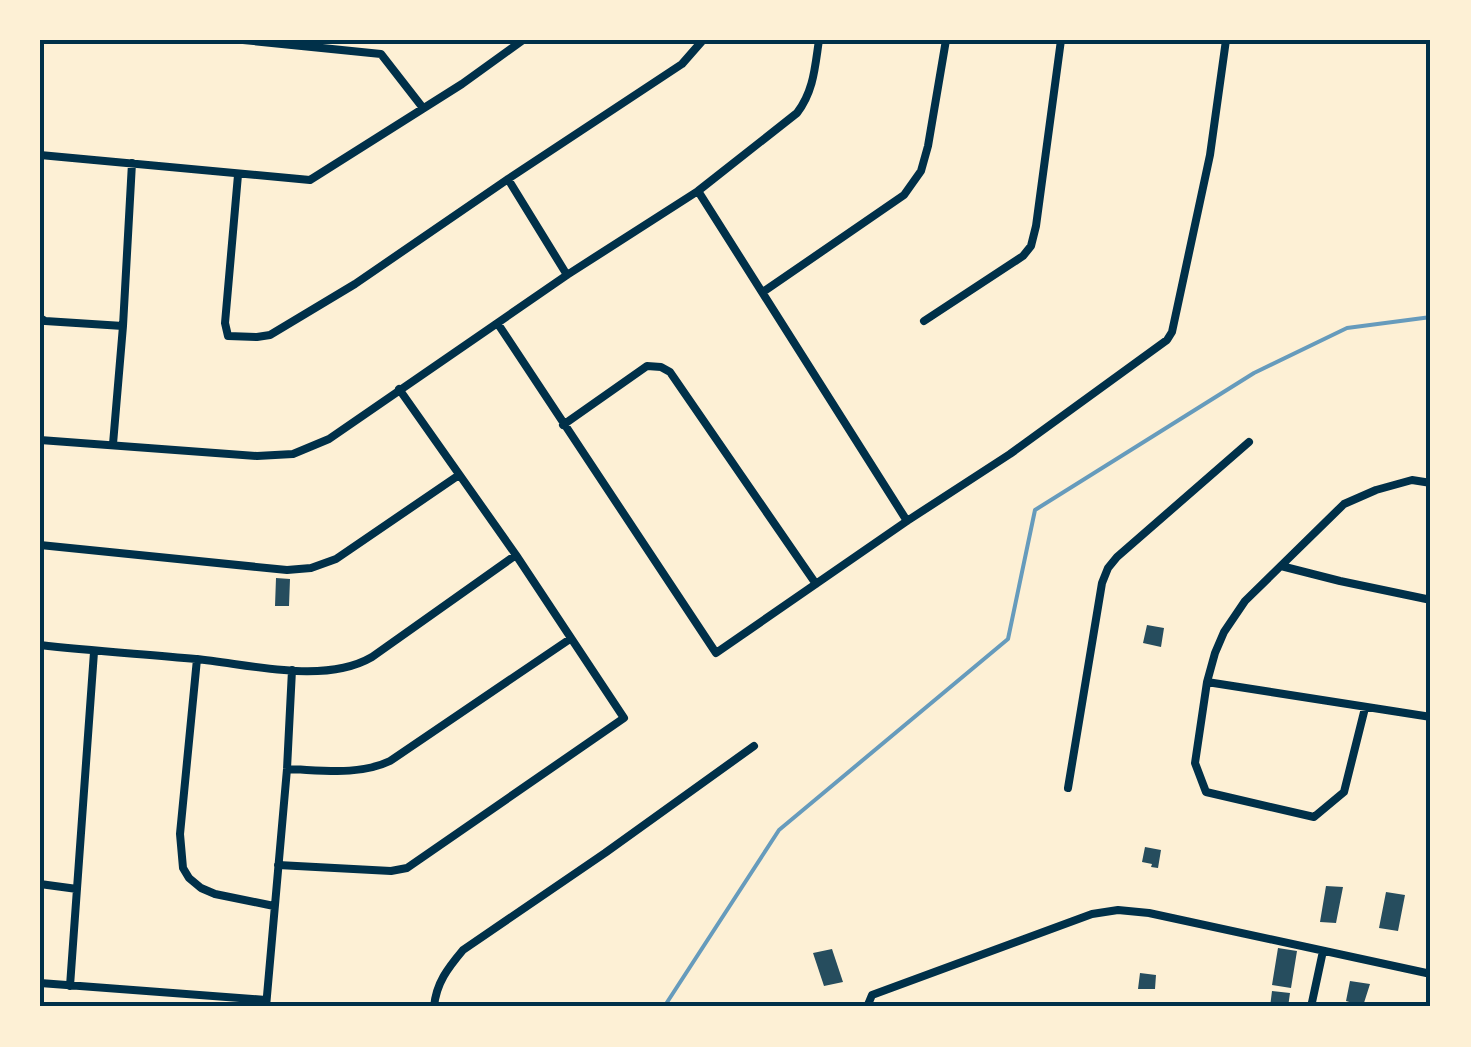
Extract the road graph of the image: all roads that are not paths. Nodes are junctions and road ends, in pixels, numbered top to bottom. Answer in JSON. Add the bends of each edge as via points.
{"nodes":[{"id":1,"x":243,"y":40,"type":"edge"},
{"id":2,"x":702,"y":40,"type":"edge"},
{"id":3,"x":819,"y":40,"type":"edge"},
{"id":4,"x":946,"y":40,"type":"edge"},
{"id":5,"x":1060,"y":40,"type":"edge"},
{"id":6,"x":1226,"y":40,"type":"edge"},
{"id":7,"x":520,"y":41,"type":"edge"},
{"id":8,"x":423,"y":108,"type":"junction"},
{"id":9,"x":40,"y":155,"type":"edge"},
{"id":10,"x":132,"y":162,"type":"junction"},
{"id":11,"x":238,"y":175,"type":"junction"},
{"id":12,"x":508,"y":178,"type":"junction"},
{"id":13,"x":698,"y":190,"type":"junction"},
{"id":14,"x":568,"y":275,"type":"junction"},
{"id":15,"x":763,"y":292,"type":"junction"},
{"id":16,"x":40,"y":318,"type":"edge"},
{"id":17,"x":924,"y":321,"type":"dead end"},
{"id":18,"x":498,"y":324,"type":"junction"},
{"id":19,"x":123,"y":326,"type":"junction"},
{"id":20,"x":398,"y":389,"type":"junction"},
{"id":21,"x":563,"y":425,"type":"junction"},
{"id":22,"x":40,"y":440,"type":"edge"},
{"id":23,"x":1249,"y":442,"type":"dead end"},
{"id":24,"x":112,"y":444,"type":"junction"},
{"id":25,"x":459,"y":475,"type":"junction"},
{"id":26,"x":1431,"y":482,"type":"edge"},
{"id":27,"x":907,"y":522,"type":"junction"},
{"id":28,"x":40,"y":544,"type":"edge"},
{"id":29,"x":516,"y":555,"type":"junction"},
{"id":30,"x":1281,"y":566,"type":"junction"},
{"id":31,"x":816,"y":584,"type":"junction"},
{"id":32,"x":1431,"y":600,"type":"edge"},
{"id":33,"x":570,"y":640,"type":"junction"},
{"id":34,"x":40,"y":645,"type":"edge"},
{"id":35,"x":94,"y":652,"type":"junction"},
{"id":36,"x":197,"y":659,"type":"junction"},
{"id":37,"x":292,"y":670,"type":"junction"},
{"id":38,"x":1207,"y":682,"type":"junction"},
{"id":39,"x":1365,"y":708,"type":"junction"},
{"id":40,"x":1431,"y":717,"type":"edge"},
{"id":41,"x":754,"y":746,"type":"dead end"},
{"id":42,"x":287,"y":769,"type":"junction"},
{"id":43,"x":1068,"y":788,"type":"dead end"},
{"id":44,"x":278,"y":865,"type":"junction"},
{"id":45,"x":40,"y":884,"type":"edge"},
{"id":46,"x":76,"y":889,"type":"junction"},
{"id":47,"x":274,"y":906,"type":"junction"},
{"id":48,"x":1323,"y":951,"type":"junction"},
{"id":49,"x":1431,"y":974,"type":"edge"},
{"id":50,"x":40,"y":983,"type":"edge"},
{"id":51,"x":70,"y":986,"type":"junction"},
{"id":52,"x":266,"y":1003,"type":"edge"},
{"id":53,"x":434,"y":1007,"type":"edge"},
{"id":54,"x":867,"y":1007,"type":"edge"},
{"id":55,"x":1311,"y":1007,"type":"edge"}],
"edges":[{"from":1,"to":8,"type":"street","via":[[381,54]]},
{"from":2,"to":12,"type":"street","via":[[682,64]]},
{"from":3,"to":13,"type":"street","via":[[812,86],[797,113]]},
{"from":4,"to":15,"type":"street","via":[[921,171],[904,195]]},
{"from":5,"to":17,"type":"street","via":[[1030,246]]},
{"from":6,"to":27,"type":"street","via":[[1210,156],[1167,340]]},
{"from":7,"to":8,"type":"street"},
{"from":8,"to":11,"type":"street","via":[[310,180]]},
{"from":9,"to":10,"type":"street"},
{"from":10,"to":11,"type":"street"},
{"from":10,"to":19,"type":"street"},
{"from":11,"to":12,"type":"street","via":[[224,323],[228,336],[257,337],[355,284]]},
{"from":12,"to":14,"type":"street"},
{"from":13,"to":14,"type":"street"},
{"from":13,"to":15,"type":"street"},
{"from":14,"to":18,"type":"street"},
{"from":15,"to":27,"type":"street"},
{"from":16,"to":19,"type":"street"},
{"from":18,"to":20,"type":"street"},
{"from":18,"to":21,"type":"street"},
{"from":19,"to":24,"type":"street"},
{"from":20,"to":24,"type":"street","via":[[329,439],[293,454]]},
{"from":20,"to":25,"type":"street"},
{"from":21,"to":31,"type":"street","via":[[647,366],[670,372]]},
{"from":21,"to":31,"type":"street","via":[[716,653]]},
{"from":22,"to":24,"type":"street"},
{"from":23,"to":43,"type":"street","via":[[1108,568]]},
{"from":25,"to":28,"type":"street","via":[[336,560],[311,568]]},
{"from":25,"to":29,"type":"street"},
{"from":26,"to":30,"type":"street","via":[[1412,480],[1344,504]]},
{"from":27,"to":31,"type":"street"},
{"from":29,"to":33,"type":"street"},
{"from":29,"to":37,"type":"street","via":[[359,665]]},
{"from":30,"to":32,"type":"street"},
{"from":30,"to":38,"type":"street","via":[[1224,632]]},
{"from":33,"to":42,"type":"street","via":[[390,762],[363,770]]},
{"from":33,"to":44,"type":"street","via":[[624,718],[407,868]]},
{"from":34,"to":35,"type":"street"},
{"from":35,"to":36,"type":"street"},
{"from":35,"to":46,"type":"street"},
{"from":36,"to":37,"type":"street"},
{"from":36,"to":47,"type":"street","via":[[182,868],[215,894]]},
{"from":37,"to":42,"type":"street"},
{"from":38,"to":39,"type":"street"},
{"from":38,"to":39,"type":"street","via":[[1195,763],[1206,792],[1314,816],[1344,792]]},
{"from":39,"to":40,"type":"street"},
{"from":41,"to":53,"type":"street","via":[[463,950],[446,969]]},
{"from":42,"to":44,"type":"street"},
{"from":44,"to":47,"type":"street"},
{"from":45,"to":46,"type":"street"},
{"from":46,"to":51,"type":"street"},
{"from":47,"to":52,"type":"street"},
{"from":48,"to":49,"type":"street"},
{"from":48,"to":54,"type":"street","via":[[1118,910],[872,995]]},
{"from":48,"to":55,"type":"street"},
{"from":50,"to":51,"type":"street"},
{"from":51,"to":52,"type":"street"}]}
